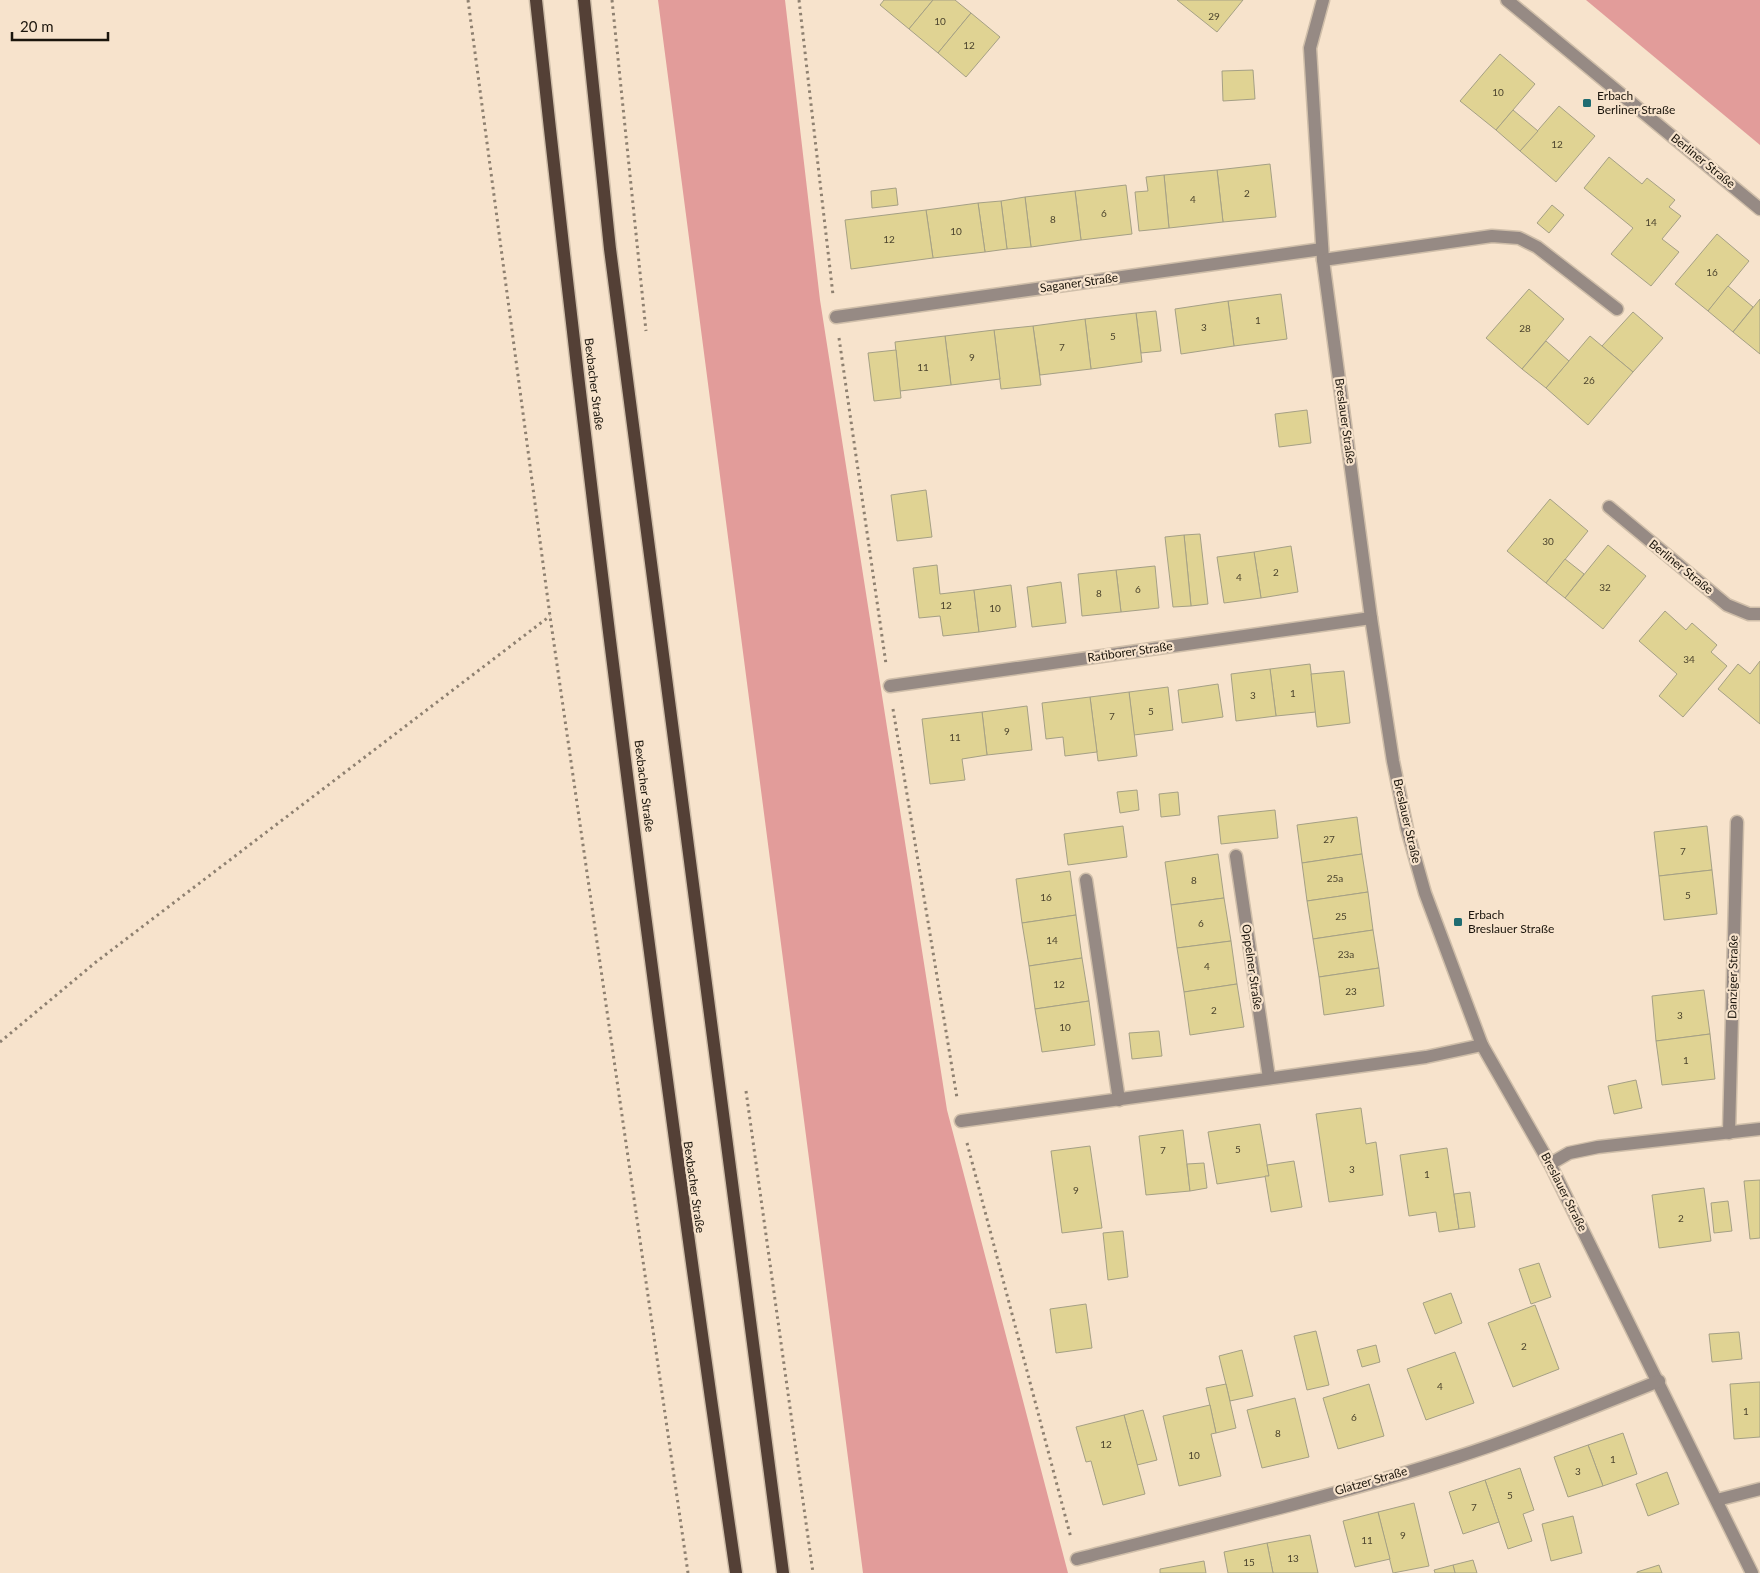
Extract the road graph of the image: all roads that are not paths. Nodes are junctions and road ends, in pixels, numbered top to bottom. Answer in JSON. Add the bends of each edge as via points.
{"nodes":[{"id":1,"x":536,"y":0,"type":"edge"},
{"id":2,"x":584,"y":0,"type":"edge"},
{"id":3,"x":1322,"y":0,"type":"edge"},
{"id":4,"x":1507,"y":0,"type":"edge"},
{"id":5,"x":1760,"y":209,"type":"edge"},
{"id":6,"x":1323,"y":255,"type":"junction"},
{"id":7,"x":1617,"y":309,"type":"dead end"},
{"id":8,"x":836,"y":316,"type":"road end"},
{"id":9,"x":1608,"y":508,"type":"dead end"},
{"id":10,"x":1760,"y":614,"type":"edge"},
{"id":11,"x":1371,"y":618,"type":"junction"},
{"id":12,"x":890,"y":686,"type":"road end"},
{"id":13,"x":1737,"y":822,"type":"dead end"},
{"id":14,"x":1236,"y":856,"type":"dead end"},
{"id":15,"x":1086,"y":880,"type":"dead end"},
{"id":16,"x":1482,"y":1045,"type":"junction"},
{"id":17,"x":1269,"y":1078,"type":"junction"},
{"id":18,"x":1119,"y":1100,"type":"junction"},
{"id":19,"x":961,"y":1121,"type":"road end"},
{"id":20,"x":1760,"y":1129,"type":"edge"},
{"id":21,"x":1729,"y":1133,"type":"junction"},
{"id":22,"x":1550,"y":1164,"type":"junction"},
{"id":23,"x":1659,"y":1381,"type":"junction"},
{"id":24,"x":1760,"y":1489,"type":"edge"},
{"id":25,"x":1717,"y":1500,"type":"junction"},
{"id":26,"x":1077,"y":1559,"type":"road end"},
{"id":27,"x":736,"y":1573,"type":"edge"},
{"id":28,"x":783,"y":1573,"type":"edge"},
{"id":29,"x":1752,"y":1573,"type":"edge"}],
"edges":[{"from":1,"to":27,"type":"main road","name":"Bexbacher Straße","via":[[560,222],[677,1167]]},
{"from":2,"to":28,"type":"main road","via":[[613,269]]},
{"from":3,"to":6,"type":"street","name":"Breslauer Straße","via":[[1310,48]]},
{"from":4,"to":5,"type":"street","name":"Berliner Straße"},
{"from":6,"to":7,"type":"street","via":[[1492,236],[1519,238],[1537,246]]},
{"from":6,"to":8,"type":"street","name":"Saganer Straße"},
{"from":6,"to":11,"type":"street","name":"Breslauer Straße"},
{"from":9,"to":10,"type":"street","name":"Berliner Straße","via":[[1727,605],[1749,614]]},
{"from":11,"to":12,"type":"street","name":"Ratiborer Straße"},
{"from":11,"to":16,"type":"street","name":"Breslauer Straße","via":[[1407,829],[1425,892]]},
{"from":13,"to":21,"type":"street","name":"Danziger Straße"},
{"from":14,"to":17,"type":"street","name":"Oppelner Straße"},
{"from":15,"to":18,"type":"street"},
{"from":16,"to":17,"type":"street","via":[[1426,1057]]},
{"from":16,"to":22,"type":"street","name":"Breslauer Straße"},
{"from":17,"to":18,"type":"street"},
{"from":18,"to":19,"type":"street"},
{"from":20,"to":21,"type":"street"},
{"from":21,"to":22,"type":"street","via":[[1598,1147],[1569,1153]]},
{"from":22,"to":23,"type":"street","name":"Breslauer Straße"},
{"from":23,"to":25,"type":"street","name":"Breslauer Straße"},
{"from":23,"to":26,"type":"street","name":"Glatzer Straße","via":[[1455,1458],[1256,1514]]},
{"from":24,"to":25,"type":"street"},
{"from":25,"to":29,"type":"street","name":"Breslauer Straße"}]}
